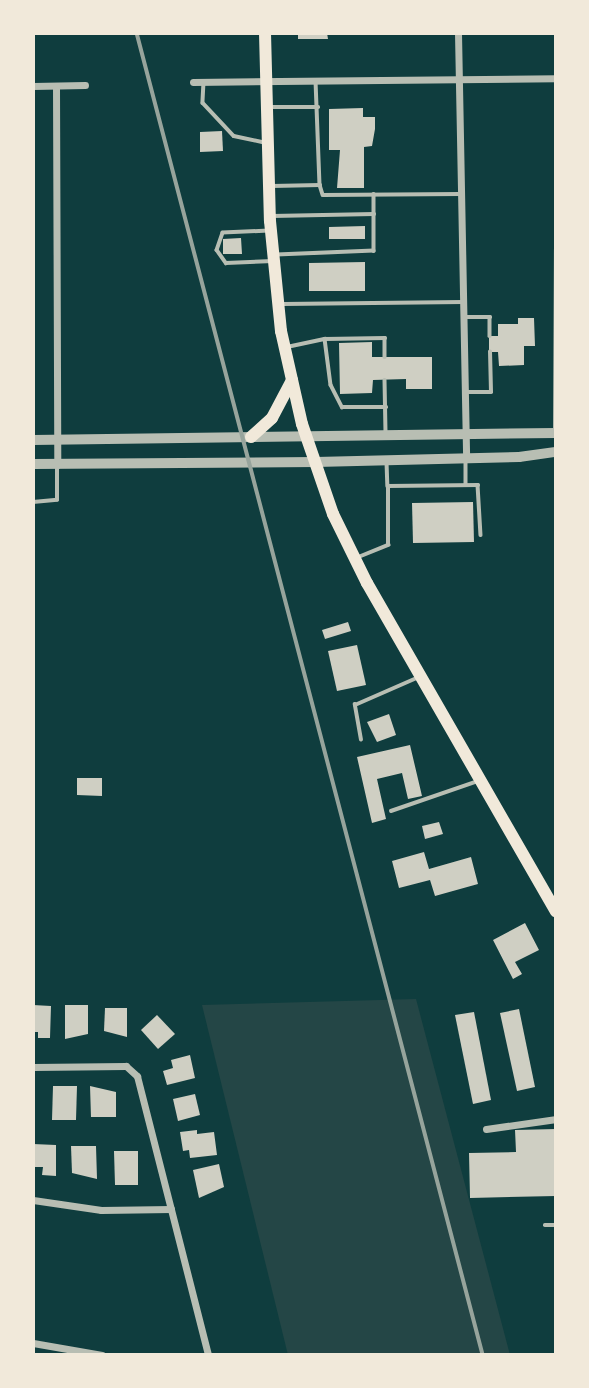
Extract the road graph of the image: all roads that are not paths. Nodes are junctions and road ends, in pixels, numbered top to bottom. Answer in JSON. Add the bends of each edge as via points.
{"nodes":[{"id":1,"x":265,"y":33,"type":"edge"},
{"id":2,"x":458,"y":33,"type":"edge"},
{"id":3,"x":556,"y":78,"type":"edge"},
{"id":4,"x":458,"y":80,"type":"junction"},
{"id":5,"x":266,"y":81,"type":"junction"},
{"id":6,"x":316,"y":81,"type":"junction"},
{"id":7,"x":193,"y":82,"type":"dead end"},
{"id":8,"x":204,"y":82,"type":"junction"},
{"id":9,"x":85,"y":85,"type":"dead end"},
{"id":10,"x":33,"y":86,"type":"edge"},
{"id":11,"x":56,"y":86,"type":"junction"},
{"id":12,"x":267,"y":107,"type":"junction"},
{"id":13,"x":318,"y":107,"type":"junction"},
{"id":14,"x":268,"y":144,"type":"junction"},
{"id":15,"x":320,"y":185,"type":"junction"},
{"id":16,"x":268,"y":186,"type":"junction"},
{"id":17,"x":374,"y":194,"type":"junction"},
{"id":18,"x":461,"y":194,"type":"junction"},
{"id":19,"x":374,"y":214,"type":"junction"},
{"id":20,"x":270,"y":216,"type":"junction"},
{"id":21,"x":271,"y":231,"type":"junction"},
{"id":22,"x":556,"y":250,"type":"edge"},
{"id":23,"x":273,"y":258,"type":"junction"},
{"id":24,"x":463,"y":302,"type":"junction"},
{"id":25,"x":278,"y":304,"type":"junction"},
{"id":26,"x":463,"y":317,"type":"junction"},
{"id":27,"x":490,"y":336,"type":"dead end"},
{"id":28,"x":325,"y":340,"type":"junction"},
{"id":29,"x":285,"y":348,"type":"junction"},
{"id":30,"x":491,"y":352,"type":"dead end"},
{"id":31,"x":385,"y":357,"type":"dead end"},
{"id":32,"x":292,"y":380,"type":"junction"},
{"id":33,"x":385,"y":380,"type":"dead end"},
{"id":34,"x":464,"y":392,"type":"junction"},
{"id":35,"x":386,"y":407,"type":"junction"},
{"id":36,"x":555,"y":433,"type":"edge"},
{"id":37,"x":465,"y":434,"type":"junction"},
{"id":38,"x":386,"y":435,"type":"junction"},
{"id":39,"x":307,"y":436,"type":"junction"},
{"id":40,"x":251,"y":437,"type":"junction"},
{"id":41,"x":57,"y":438,"type":"junction"},
{"id":42,"x":33,"y":440,"type":"edge"},
{"id":43,"x":556,"y":452,"type":"edge"},
{"id":44,"x":466,"y":458,"type":"junction"},
{"id":45,"x":387,"y":460,"type":"junction"},
{"id":46,"x":316,"y":462,"type":"junction"},
{"id":47,"x":33,"y":464,"type":"edge"},
{"id":48,"x":57,"y":465,"type":"junction"},
{"id":49,"x":388,"y":485,"type":"junction"},
{"id":50,"x":466,"y":485,"type":"junction"},
{"id":51,"x":33,"y":502,"type":"edge"},
{"id":52,"x":481,"y":535,"type":"dead end"},
{"id":53,"x":355,"y":559,"type":"junction"},
{"id":54,"x":421,"y":676,"type":"junction"},
{"id":55,"x":361,"y":740,"type":"dead end"},
{"id":56,"x":479,"y":780,"type":"junction"},
{"id":57,"x":391,"y":811,"type":"dead end"},
{"id":58,"x":556,"y":912,"type":"edge"},
{"id":59,"x":33,"y":1067,"type":"edge"},
{"id":60,"x":556,"y":1119,"type":"edge"},
{"id":61,"x":486,"y":1129,"type":"dead end"},
{"id":62,"x":33,"y":1200,"type":"edge"},
{"id":63,"x":170,"y":1209,"type":"junction"},
{"id":64,"x":545,"y":1225,"type":"dead end"},
{"id":65,"x":556,"y":1225,"type":"edge"},
{"id":66,"x":33,"y":1343,"type":"edge"},
{"id":67,"x":102,"y":1355,"type":"edge"},
{"id":68,"x":208,"y":1355,"type":"edge"}],
"edges":[{"from":1,"to":5,"type":"main road"},
{"from":2,"to":4,"type":"street"},
{"from":3,"to":4,"type":"street"},
{"from":4,"to":6,"type":"street"},
{"from":4,"to":18,"type":"street"},
{"from":5,"to":6,"type":"street"},
{"from":5,"to":8,"type":"street"},
{"from":5,"to":12,"type":"main road"},
{"from":6,"to":13,"type":"lane"},
{"from":7,"to":8,"type":"street"},
{"from":8,"to":14,"type":"lane","via":[[203,103],[234,136]]},
{"from":9,"to":11,"type":"street"},
{"from":10,"to":11,"type":"street"},
{"from":11,"to":41,"type":"street"},
{"from":12,"to":13,"type":"lane"},
{"from":12,"to":14,"type":"main road"},
{"from":13,"to":15,"type":"lane"},
{"from":14,"to":16,"type":"main road"},
{"from":15,"to":16,"type":"lane"},
{"from":15,"to":17,"type":"lane","via":[[323,195]]},
{"from":16,"to":20,"type":"main road"},
{"from":17,"to":18,"type":"lane"},
{"from":17,"to":19,"type":"lane"},
{"from":18,"to":24,"type":"street"},
{"from":19,"to":20,"type":"lane"},
{"from":19,"to":23,"type":"lane","via":[[374,251]]},
{"from":20,"to":21,"type":"main road"},
{"from":21,"to":23,"type":"main road"},
{"from":21,"to":23,"type":"lane","via":[[223,233],[217,250],[226,263]]},
{"from":22,"to":36,"type":"lane"},
{"from":23,"to":25,"type":"main road"},
{"from":24,"to":25,"type":"lane"},
{"from":24,"to":26,"type":"street"},
{"from":25,"to":29,"type":"main road"},
{"from":26,"to":27,"type":"lane","via":[[490,317]]},
{"from":26,"to":34,"type":"street"},
{"from":28,"to":29,"type":"lane"},
{"from":28,"to":31,"type":"lane","via":[[385,338]]},
{"from":28,"to":35,"type":"lane","via":[[331,385],[342,407]]},
{"from":29,"to":32,"type":"main road"},
{"from":30,"to":34,"type":"lane","via":[[491,392]]},
{"from":32,"to":39,"type":"main road"},
{"from":32,"to":40,"type":"main road","via":[[272,418]]},
{"from":33,"to":35,"type":"lane"},
{"from":34,"to":37,"type":"street"},
{"from":35,"to":38,"type":"lane"},
{"from":36,"to":37,"type":"street"},
{"from":37,"to":38,"type":"street"},
{"from":37,"to":44,"type":"street"},
{"from":38,"to":39,"type":"street"},
{"from":39,"to":40,"type":"street"},
{"from":39,"to":46,"type":"main road"},
{"from":40,"to":41,"type":"street"},
{"from":41,"to":42,"type":"street"},
{"from":41,"to":48,"type":"street"},
{"from":43,"to":44,"type":"street"},
{"from":44,"to":45,"type":"street"},
{"from":44,"to":50,"type":"lane"},
{"from":45,"to":46,"type":"street"},
{"from":45,"to":49,"type":"lane"},
{"from":46,"to":48,"type":"street"},
{"from":46,"to":53,"type":"main road"},
{"from":47,"to":48,"type":"street"},
{"from":48,"to":51,"type":"lane","via":[[57,500]]},
{"from":49,"to":50,"type":"lane"},
{"from":49,"to":53,"type":"lane","via":[[388,545]]},
{"from":50,"to":52,"type":"lane","via":[[481,489]]},
{"from":53,"to":54,"type":"main road"},
{"from":54,"to":55,"type":"lane","via":[[355,705]]},
{"from":54,"to":56,"type":"main road"},
{"from":56,"to":57,"type":"lane"},
{"from":56,"to":58,"type":"main road"},
{"from":59,"to":63,"type":"street","via":[[126,1066],[137,1076]]},
{"from":60,"to":61,"type":"street"},
{"from":62,"to":63,"type":"street","via":[[101,1210]]},
{"from":63,"to":68,"type":"street"},
{"from":64,"to":65,"type":"lane"},
{"from":66,"to":67,"type":"street"}]}
